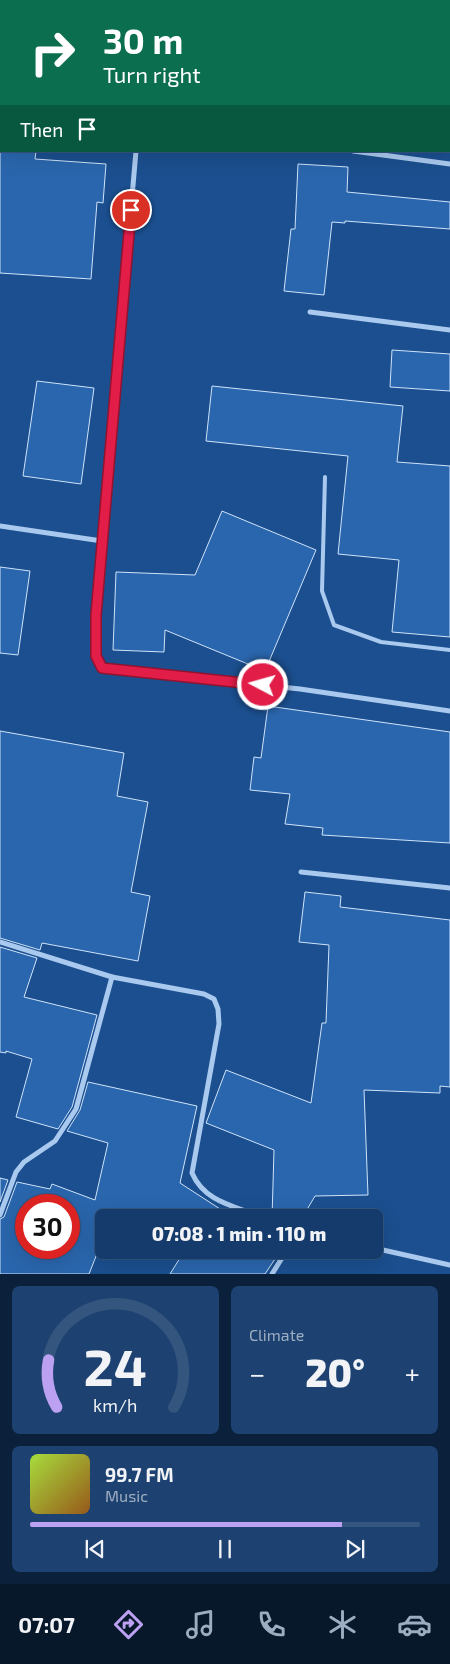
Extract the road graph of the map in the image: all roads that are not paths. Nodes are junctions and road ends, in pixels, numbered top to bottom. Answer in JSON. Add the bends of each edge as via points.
{"nodes":[{"id":1,"x":136,"y":152,"type":"edge"},
{"id":2,"x":360,"y":152,"type":"edge"},
{"id":3,"x":450,"y":164,"type":"edge"},
{"id":4,"x":310,"y":312,"type":"dead end"},
{"id":5,"x":450,"y":330,"type":"edge"},
{"id":6,"x":325,"y":476,"type":"dead end"},
{"id":7,"x":0,"y":526,"type":"edge"},
{"id":8,"x":102,"y":541,"type":"junction"},
{"id":9,"x":450,"y":650,"type":"edge"},
{"id":10,"x":450,"y":711,"type":"edge"},
{"id":11,"x":301,"y":872,"type":"dead end"},
{"id":12,"x":450,"y":888,"type":"edge"},
{"id":13,"x":0,"y":942,"type":"edge"},
{"id":14,"x":112,"y":977,"type":"junction"},
{"id":15,"x":241,"y":1209,"type":"edge"},
{"id":16,"x":0,"y":1215,"type":"edge"},
{"id":17,"x":383,"y":1250,"type":"edge"},
{"id":18,"x":281,"y":1259,"type":"edge"},
{"id":19,"x":450,"y":1266,"type":"edge"},
{"id":20,"x":272,"y":1274,"type":"edge"}],
"edges":[{"from":1,"to":8,"type":"street"},
{"from":2,"to":3,"type":"street"},
{"from":4,"to":5,"type":"street"},
{"from":6,"to":9,"type":"lane","via":[[322,591],[334,625],[381,642]]},
{"from":7,"to":8,"type":"street"},
{"from":8,"to":10,"type":"street","via":[[96,656],[102,668],[300,689]]},
{"from":11,"to":12,"type":"street"},
{"from":13,"to":14,"type":"street"},
{"from":14,"to":15,"type":"street","via":[[204,994],[214,999],[219,1024],[192,1173],[198,1186],[212,1198]]},
{"from":14,"to":16,"type":"street","via":[[76,1109],[55,1141],[24,1162],[16,1172]]},
{"from":17,"to":19,"type":"street"},
{"from":18,"to":20,"type":"street"}]}
